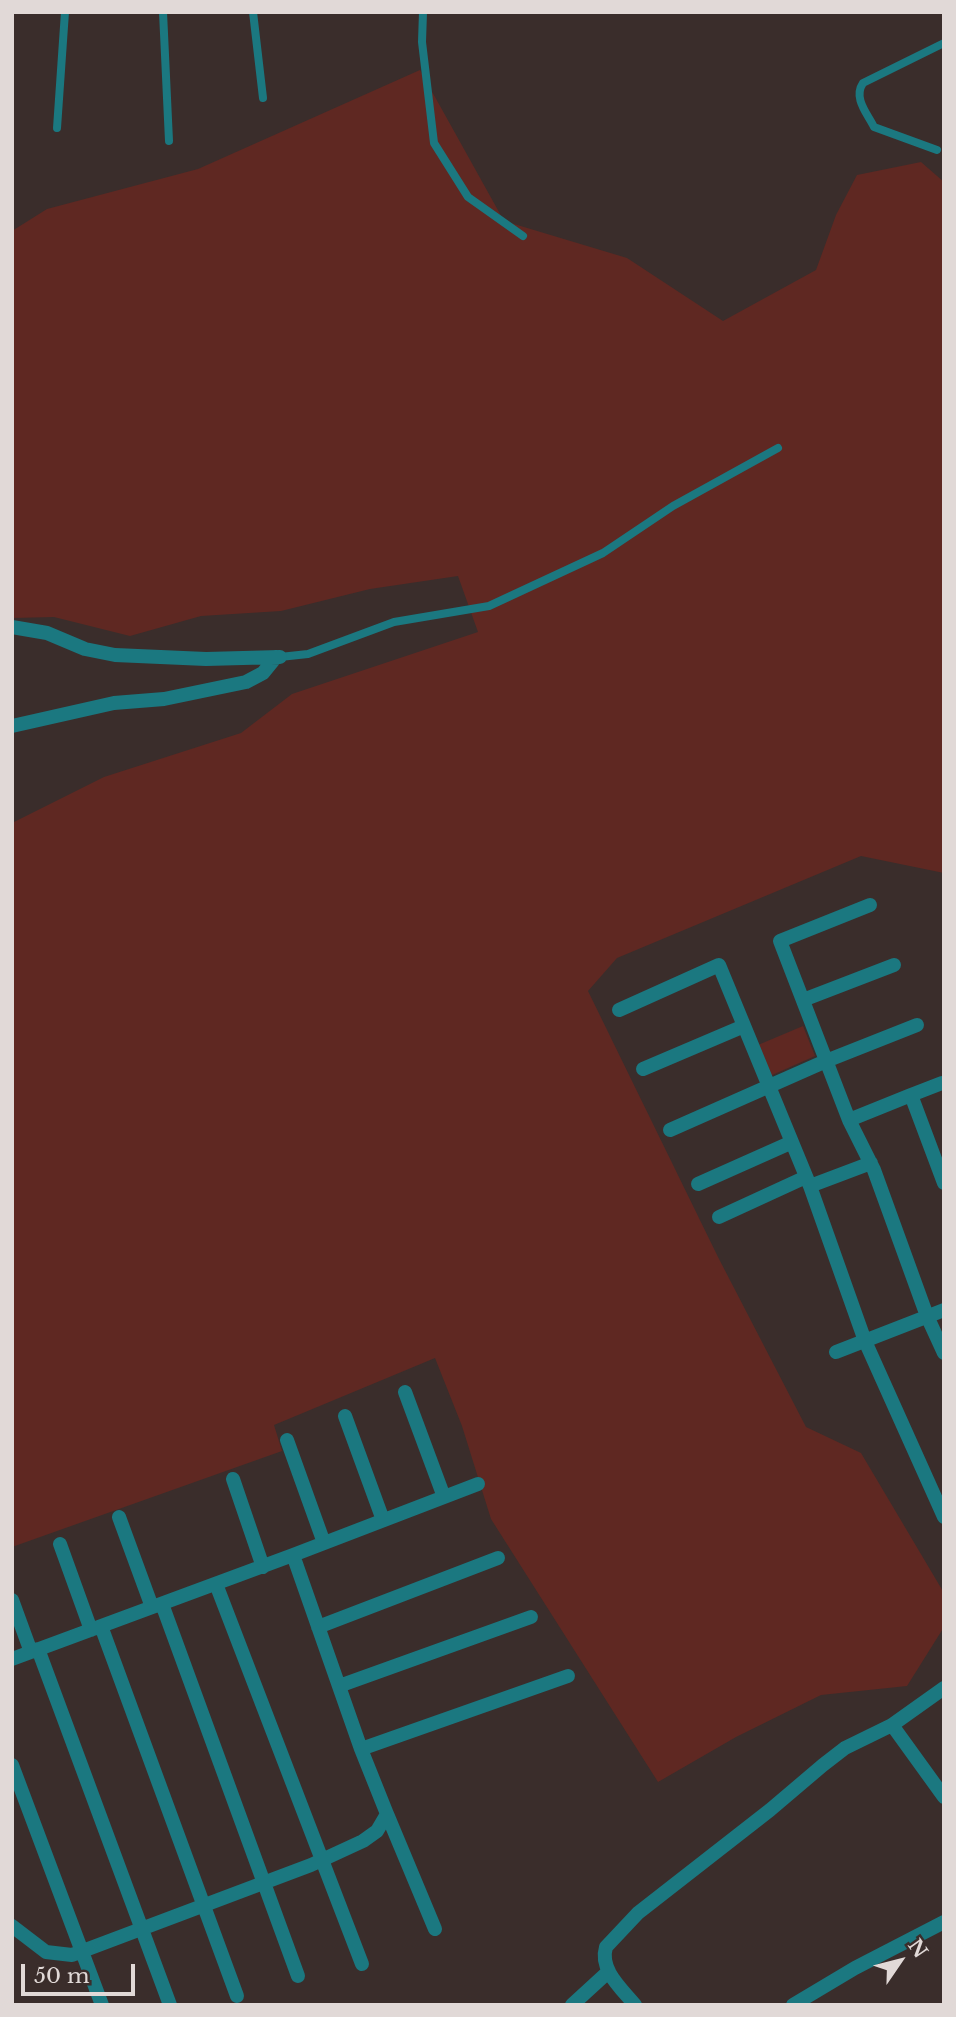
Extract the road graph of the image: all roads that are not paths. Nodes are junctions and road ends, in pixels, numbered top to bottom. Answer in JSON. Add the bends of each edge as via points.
{"nodes":[{"id":1,"x":65,"y":12,"type":"edge"},
{"id":2,"x":163,"y":12,"type":"edge"},
{"id":3,"x":253,"y":12,"type":"edge"},
{"id":4,"x":423,"y":12,"type":"edge"},
{"id":5,"x":944,"y":43,"type":"edge"},
{"id":6,"x":263,"y":98,"type":"dead end"},
{"id":7,"x":57,"y":128,"type":"dead end"},
{"id":8,"x":169,"y":141,"type":"dead end"},
{"id":9,"x":937,"y":150,"type":"dead end"},
{"id":10,"x":523,"y":236,"type":"dead end"},
{"id":11,"x":778,"y":448,"type":"dead end"},
{"id":12,"x":12,"y":627,"type":"edge"},
{"id":13,"x":278,"y":657,"type":"junction"},
{"id":14,"x":12,"y":726,"type":"edge"},
{"id":15,"x":870,"y":905,"type":"dead end"},
{"id":16,"x":894,"y":965,"type":"dead end"},
{"id":17,"x":803,"y":1000,"type":"junction"},
{"id":18,"x":619,"y":1010,"type":"dead end"},
{"id":19,"x":917,"y":1025,"type":"dead end"},
{"id":20,"x":744,"y":1026,"type":"junction"},
{"id":21,"x":826,"y":1061,"type":"junction"},
{"id":22,"x":643,"y":1069,"type":"dead end"},
{"id":23,"x":942,"y":1083,"type":"edge"},
{"id":24,"x":768,"y":1087,"type":"junction"},
{"id":25,"x":911,"y":1095,"type":"junction"},
{"id":26,"x":849,"y":1120,"type":"junction"},
{"id":27,"x":670,"y":1130,"type":"dead end"},
{"id":28,"x":790,"y":1143,"type":"junction"},
{"id":29,"x":939,"y":1159,"type":"edge"},
{"id":30,"x":873,"y":1166,"type":"junction"},
{"id":31,"x":808,"y":1182,"type":"junction"},
{"id":32,"x":944,"y":1183,"type":"edge"},
{"id":33,"x":698,"y":1184,"type":"dead end"},
{"id":34,"x":719,"y":1217,"type":"dead end"},
{"id":35,"x":944,"y":1310,"type":"edge"},
{"id":36,"x":927,"y":1316,"type":"junction"},
{"id":37,"x":865,"y":1341,"type":"junction"},
{"id":38,"x":836,"y":1352,"type":"dead end"},
{"id":39,"x":944,"y":1353,"type":"edge"},
{"id":40,"x":405,"y":1392,"type":"dead end"},
{"id":41,"x":345,"y":1416,"type":"dead end"},
{"id":42,"x":287,"y":1440,"type":"dead end"},
{"id":43,"x":233,"y":1479,"type":"dead end"},
{"id":44,"x":478,"y":1483,"type":"dead end"},
{"id":45,"x":444,"y":1497,"type":"junction"},
{"id":46,"x":119,"y":1517,"type":"dead end"},
{"id":47,"x":944,"y":1517,"type":"edge"},
{"id":48,"x":383,"y":1520,"type":"junction"},
{"id":49,"x":324,"y":1543,"type":"junction"},
{"id":50,"x":60,"y":1545,"type":"dead end"},
{"id":51,"x":293,"y":1555,"type":"junction"},
{"id":52,"x":498,"y":1558,"type":"dead end"},
{"id":53,"x":263,"y":1567,"type":"junction"},
{"id":54,"x":216,"y":1584,"type":"junction"},
{"id":55,"x":12,"y":1600,"type":"edge"},
{"id":56,"x":157,"y":1605,"type":"junction"},
{"id":57,"x":531,"y":1617,"type":"dead end"},
{"id":58,"x":318,"y":1627,"type":"junction"},
{"id":59,"x":96,"y":1628,"type":"junction"},
{"id":60,"x":35,"y":1650,"type":"junction"},
{"id":61,"x":12,"y":1659,"type":"edge"},
{"id":62,"x":568,"y":1676,"type":"dead end"},
{"id":63,"x":339,"y":1686,"type":"junction"},
{"id":64,"x":944,"y":1688,"type":"edge"},
{"id":65,"x":892,"y":1725,"type":"junction"},
{"id":66,"x":361,"y":1749,"type":"junction"},
{"id":67,"x":12,"y":1765,"type":"edge"},
{"id":68,"x":944,"y":1797,"type":"edge"},
{"id":69,"x":387,"y":1814,"type":"junction"},
{"id":70,"x":322,"y":1860,"type":"junction"},
{"id":71,"x":262,"y":1883,"type":"junction"},
{"id":72,"x":203,"y":1906,"type":"junction"},
{"id":73,"x":944,"y":1922,"type":"edge"},
{"id":74,"x":12,"y":1926,"type":"edge"},
{"id":75,"x":142,"y":1928,"type":"junction"},
{"id":76,"x":435,"y":1929,"type":"dead end"},
{"id":77,"x":83,"y":1950,"type":"junction"},
{"id":78,"x":362,"y":1964,"type":"dead end"},
{"id":79,"x":608,"y":1972,"type":"junction"},
{"id":80,"x":298,"y":1976,"type":"dead end"},
{"id":81,"x":237,"y":1996,"type":"dead end"},
{"id":82,"x":102,"y":2005,"type":"edge"},
{"id":83,"x":170,"y":2005,"type":"edge"},
{"id":84,"x":572,"y":2005,"type":"edge"},
{"id":85,"x":635,"y":2005,"type":"edge"},
{"id":86,"x":793,"y":2005,"type":"edge"}],
"edges":[{"from":1,"to":7,"type":"lane"},
{"from":2,"to":8,"type":"lane"},
{"from":3,"to":6,"type":"lane"},
{"from":4,"to":10,"type":"lane","via":[[422,42],[434,143],[468,197]]},
{"from":5,"to":9,"type":"lane","via":[[863,83],[858,91],[874,127]]},
{"from":11,"to":13,"type":"lane","via":[[673,506],[603,553],[489,606],[394,622],[308,654]]},
{"from":12,"to":13,"type":"street","via":[[115,655]]},
{"from":13,"to":14,"type":"street","via":[[246,682],[164,699],[114,703]]},
{"from":15,"to":17,"type":"street","via":[[780,940]]},
{"from":16,"to":17,"type":"street"},
{"from":17,"to":21,"type":"street"},
{"from":18,"to":20,"type":"street","via":[[719,965]]},
{"from":19,"to":21,"type":"street"},
{"from":20,"to":22,"type":"street"},
{"from":20,"to":24,"type":"street"},
{"from":21,"to":24,"type":"street"},
{"from":21,"to":26,"type":"street"},
{"from":23,"to":25,"type":"street"},
{"from":24,"to":27,"type":"street"},
{"from":24,"to":28,"type":"street"},
{"from":25,"to":26,"type":"street"},
{"from":25,"to":29,"type":"street"},
{"from":26,"to":30,"type":"street"},
{"from":28,"to":31,"type":"street"},
{"from":28,"to":33,"type":"street"},
{"from":29,"to":32,"type":"street"},
{"from":30,"to":31,"type":"street"},
{"from":30,"to":36,"type":"street"},
{"from":31,"to":34,"type":"street"},
{"from":31,"to":37,"type":"street"},
{"from":35,"to":36,"type":"street"},
{"from":36,"to":37,"type":"street"},
{"from":36,"to":39,"type":"street"},
{"from":37,"to":38,"type":"street"},
{"from":37,"to":47,"type":"street"},
{"from":40,"to":45,"type":"street"},
{"from":41,"to":48,"type":"street"},
{"from":42,"to":49,"type":"street"},
{"from":43,"to":53,"type":"street"},
{"from":44,"to":45,"type":"street"},
{"from":45,"to":48,"type":"street"},
{"from":46,"to":56,"type":"street"},
{"from":48,"to":49,"type":"street"},
{"from":49,"to":51,"type":"street"},
{"from":50,"to":59,"type":"street"},
{"from":51,"to":53,"type":"street"},
{"from":51,"to":58,"type":"street"},
{"from":52,"to":58,"type":"street"},
{"from":53,"to":54,"type":"street"},
{"from":54,"to":56,"type":"street"},
{"from":54,"to":70,"type":"street"},
{"from":55,"to":60,"type":"street"},
{"from":56,"to":59,"type":"street"},
{"from":56,"to":71,"type":"street"},
{"from":57,"to":63,"type":"street"},
{"from":58,"to":63,"type":"street"},
{"from":59,"to":60,"type":"street"},
{"from":59,"to":72,"type":"street"},
{"from":60,"to":61,"type":"street"},
{"from":60,"to":75,"type":"street"},
{"from":62,"to":66,"type":"street"},
{"from":63,"to":66,"type":"street"},
{"from":64,"to":65,"type":"street"},
{"from":65,"to":68,"type":"street"},
{"from":65,"to":79,"type":"street","via":[[830,1759],[638,1913],[606,1947]]},
{"from":66,"to":69,"type":"street"},
{"from":67,"to":77,"type":"street"},
{"from":69,"to":70,"type":"street","via":[[377,1831],[363,1841]]},
{"from":69,"to":76,"type":"street"},
{"from":70,"to":71,"type":"street"},
{"from":70,"to":78,"type":"street"},
{"from":71,"to":72,"type":"street"},
{"from":71,"to":80,"type":"street"},
{"from":72,"to":75,"type":"street"},
{"from":72,"to":81,"type":"street"},
{"from":73,"to":86,"type":"street"},
{"from":74,"to":77,"type":"street","via":[[46,1952],[72,1955]]},
{"from":75,"to":77,"type":"street"},
{"from":75,"to":83,"type":"street"},
{"from":77,"to":82,"type":"street"},
{"from":79,"to":84,"type":"street"},
{"from":79,"to":85,"type":"street"}]}
